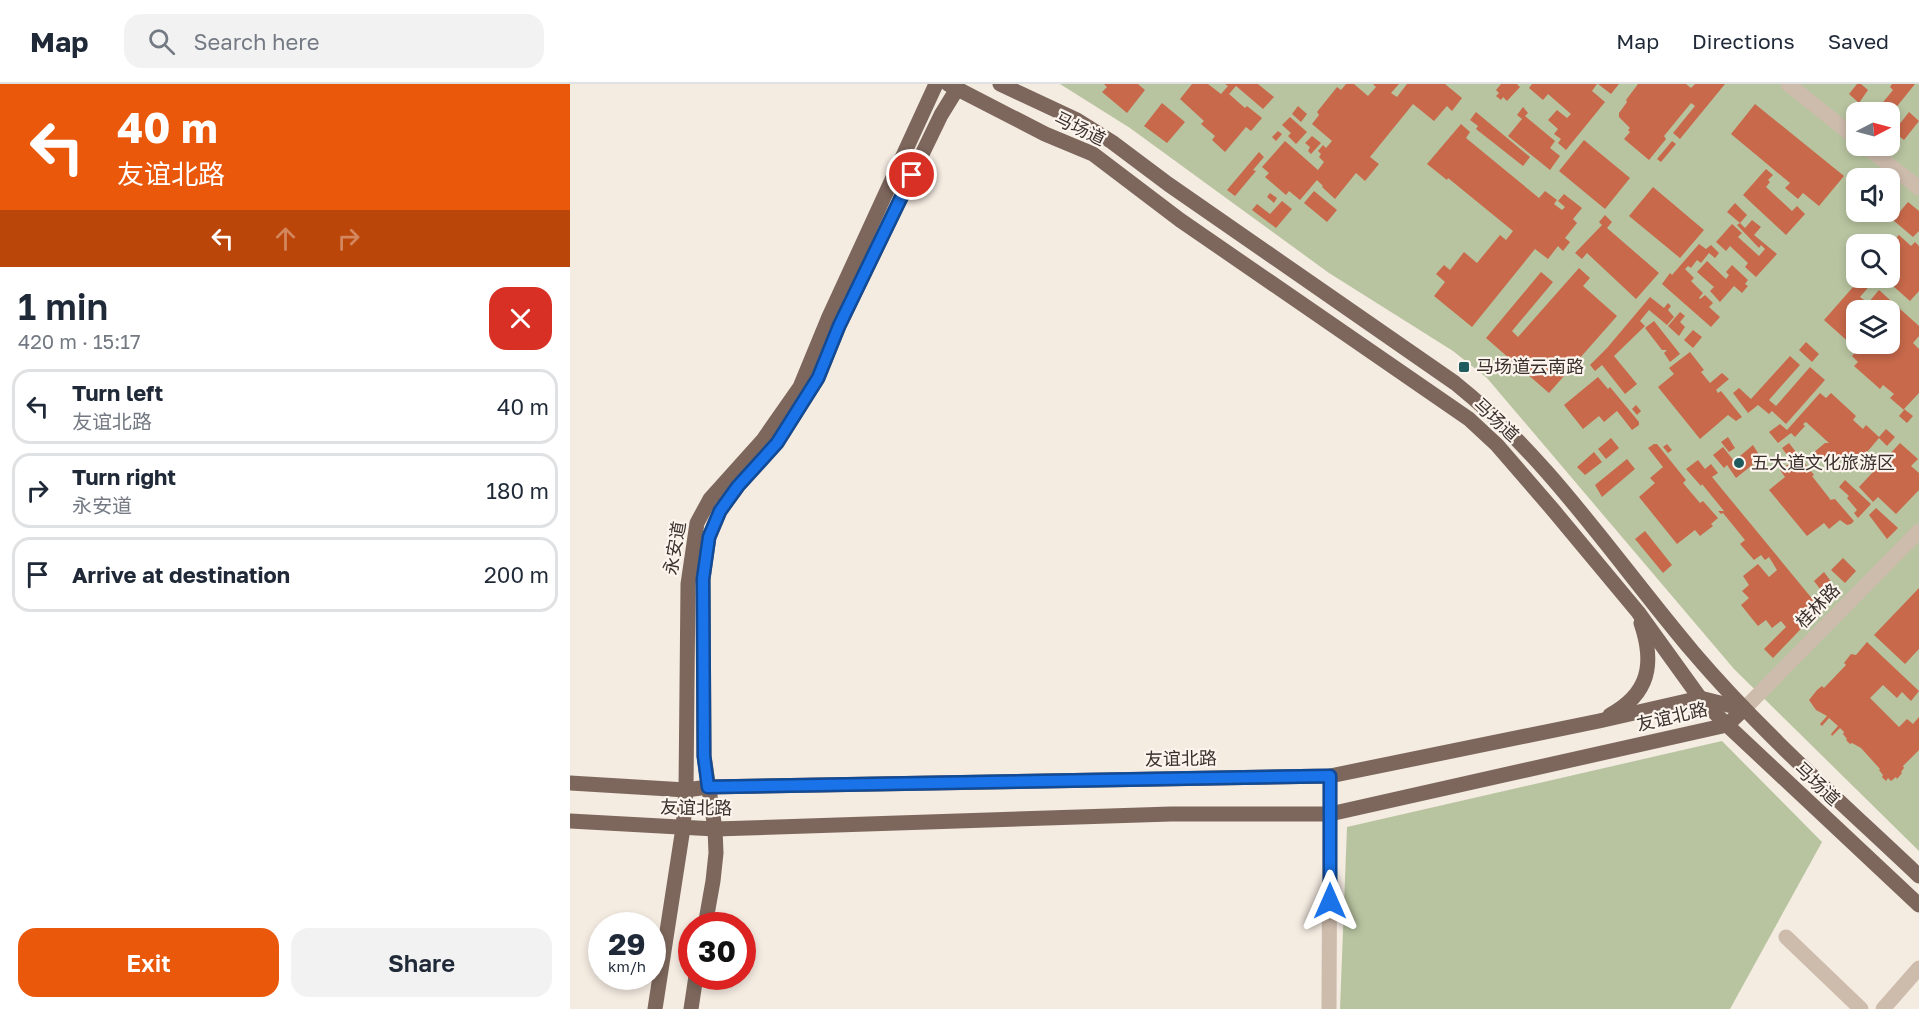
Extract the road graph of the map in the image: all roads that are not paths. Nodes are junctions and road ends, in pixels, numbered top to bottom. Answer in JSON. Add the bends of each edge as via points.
{"nodes":[{"id":1,"x":936,"y":84,"type":"edge"},
{"id":2,"x":1000,"y":84,"type":"edge"},
{"id":3,"x":1788,"y":84,"type":"edge"},
{"id":4,"x":954,"y":86,"type":"edge"},
{"id":5,"x":1846,"y":130,"type":"edge"},
{"id":6,"x":1878,"y":156,"type":"edge"},
{"id":7,"x":1919,"y":188,"type":"edge"},
{"id":8,"x":1919,"y":531,"type":"edge"},
{"id":9,"x":1638,"y":612,"type":"junction"},
{"id":10,"x":1700,"y":698,"type":"junction"},
{"id":11,"x":1744,"y":710,"type":"junction"},
{"id":12,"x":1599,"y":721,"type":"junction"},
{"id":13,"x":1726,"y":725,"type":"junction"},
{"id":14,"x":1330,"y":776,"type":"junction"},
{"id":15,"x":570,"y":783,"type":"edge"},
{"id":16,"x":708,"y":787,"type":"junction"},
{"id":17,"x":686,"y":790,"type":"junction"},
{"id":18,"x":1330,"y":814,"type":"junction"},
{"id":19,"x":570,"y":821,"type":"edge"},
{"id":20,"x":683,"y":828,"type":"junction"},
{"id":21,"x":715,"y":829,"type":"junction"},
{"id":22,"x":1919,"y":876,"type":"edge"},
{"id":23,"x":1919,"y":905,"type":"edge"},
{"id":24,"x":707,"y":912,"type":"edge"},
{"id":25,"x":1786,"y":937,"type":"dead end"},
{"id":26,"x":1919,"y":968,"type":"edge"},
{"id":27,"x":694,"y":990,"type":"edge"},
{"id":28,"x":655,"y":1009,"type":"edge"},
{"id":29,"x":691,"y":1009,"type":"edge"},
{"id":30,"x":1329,"y":1009,"type":"edge"},
{"id":31,"x":1861,"y":1009,"type":"edge"},
{"id":32,"x":1883,"y":1009,"type":"edge"}],
"edges":[{"from":1,"to":17,"type":"main road","name":"永安道","via":[[800,387],[763,440],[710,499],[697,523],[688,584]]},
{"from":2,"to":11,"type":"main road","name":"马场道","via":[[1077,120],[1112,142],[1480,403],[1531,454]]},
{"from":3,"to":5,"type":"street"},
{"from":4,"to":9,"type":"main road","name":"马场道","via":[[1045,134],[1093,154],[1180,220],[1469,418],[1509,459]]},
{"from":4,"to":16,"type":"main road","name":"永安道","via":[[818,378],[777,443],[720,511],[709,537],[703,579],[704,756]]},
{"from":6,"to":7,"type":"street"},
{"from":8,"to":11,"type":"street","name":"桂林路"},
{"from":9,"to":10,"type":"main road","name":"马场道"},
{"from":9,"to":12,"type":"main road","via":[[1649,666],[1640,692],[1623,708]]},
{"from":10,"to":11,"type":"main road","name":"友谊北路"},
{"from":10,"to":12,"type":"main road","name":"友谊北路"},
{"from":10,"to":13,"type":"main road","name":"马场道"},
{"from":11,"to":13,"type":"main road","name":"友谊北路"},
{"from":11,"to":22,"type":"main road","name":"马场道"},
{"from":12,"to":14,"type":"main road","name":"友谊北路"},
{"from":13,"to":18,"type":"main road","name":"友谊北路"},
{"from":13,"to":23,"type":"main road","name":"马场道"},
{"from":14,"to":16,"type":"main road","name":"友谊北路"},
{"from":14,"to":18,"type":"street"},
{"from":15,"to":17,"type":"main road","name":"友谊北路"},
{"from":16,"to":17,"type":"main road","name":"友谊北路"},
{"from":16,"to":21,"type":"main road","name":"永安道"},
{"from":17,"to":20,"type":"main road","name":"永安道"},
{"from":18,"to":21,"type":"main road","name":"友谊北路","via":[[1171,814]]},
{"from":18,"to":30,"type":"street"},
{"from":19,"to":20,"type":"main road","name":"友谊北路"},
{"from":20,"to":21,"type":"main road","name":"友谊北路"},
{"from":20,"to":28,"type":"main road","name":"永安道"},
{"from":21,"to":24,"type":"main road","name":"永安道"},
{"from":25,"to":31,"type":"street"},
{"from":26,"to":32,"type":"street"},
{"from":27,"to":29,"type":"main road"}]}
